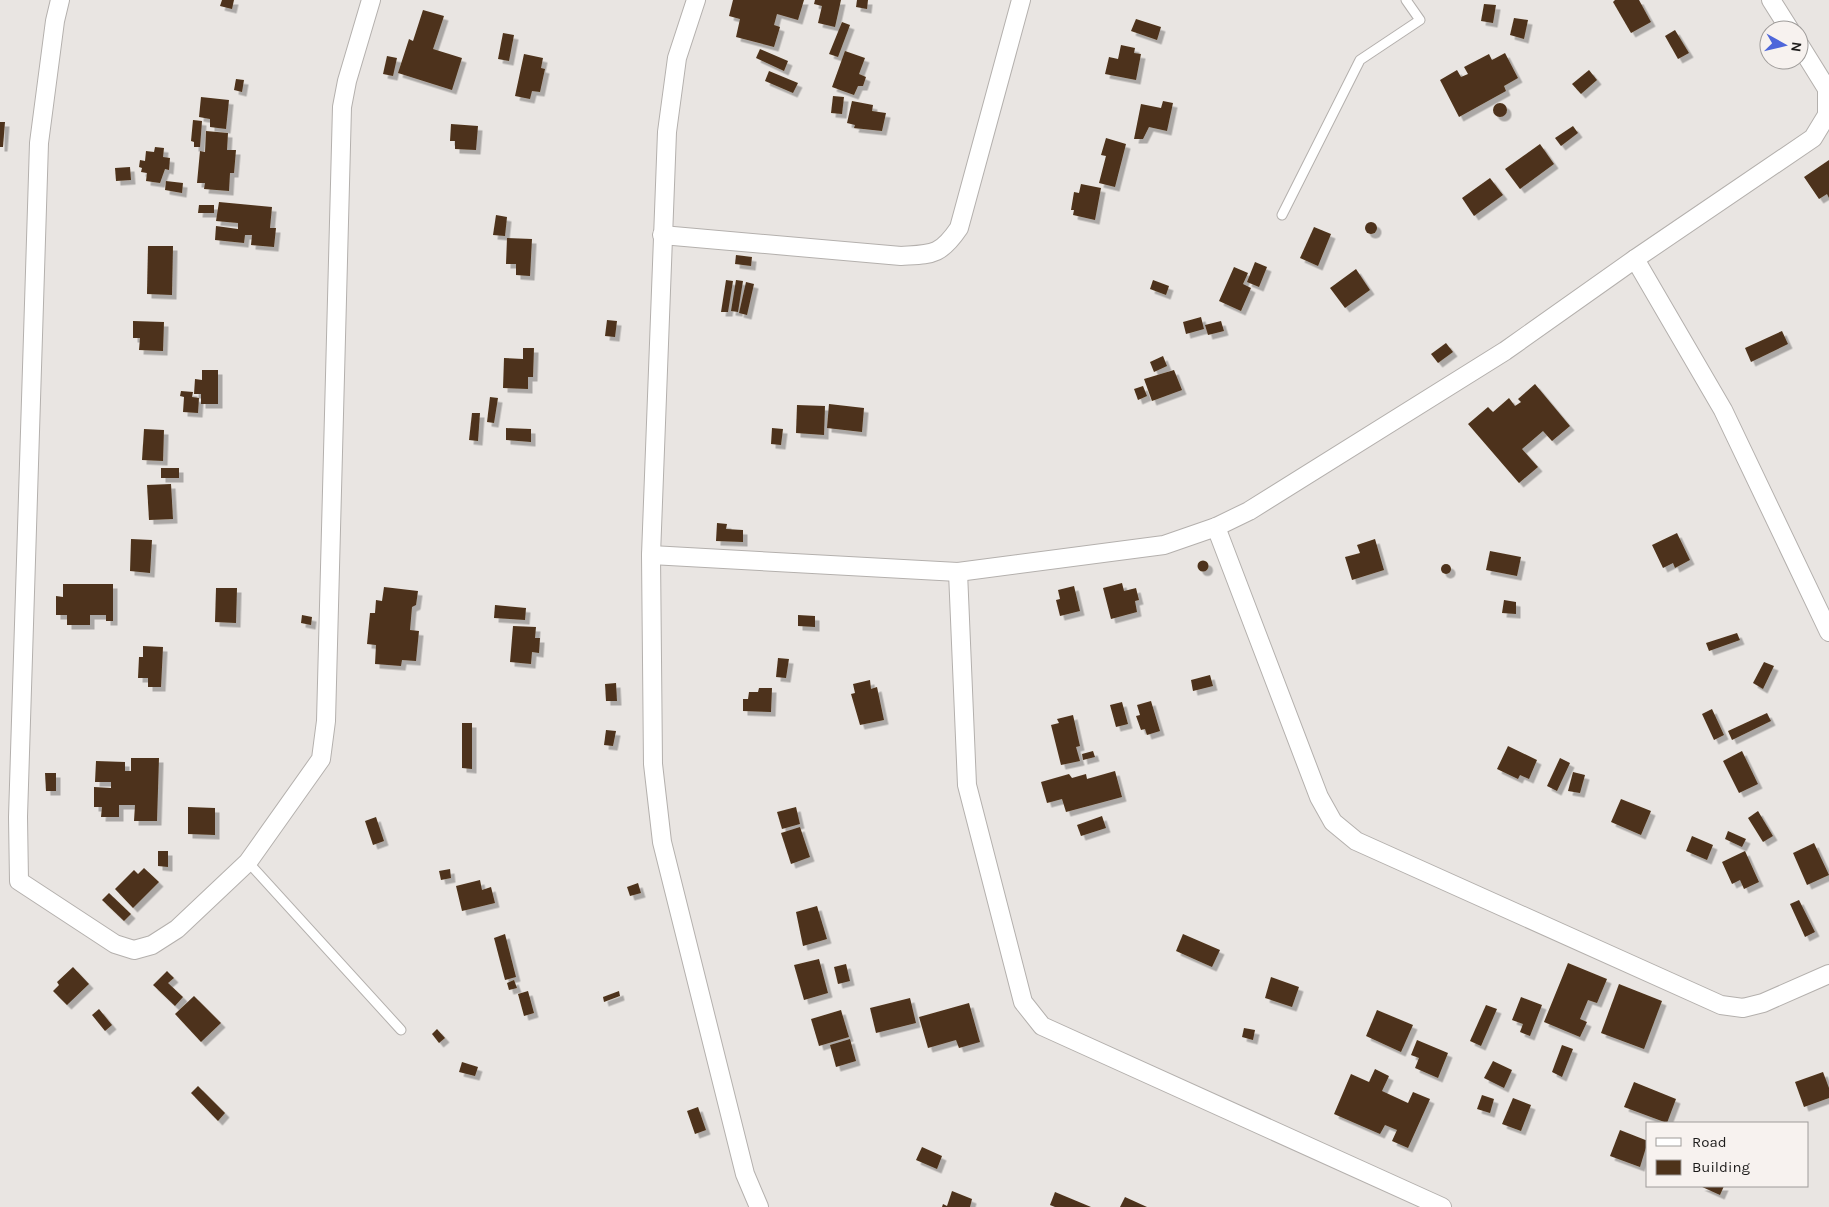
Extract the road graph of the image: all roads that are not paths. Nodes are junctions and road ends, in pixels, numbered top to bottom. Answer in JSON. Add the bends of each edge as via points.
{"nodes":[{"id":1,"x":60,"y":0,"type":"edge"},
{"id":2,"x":371,"y":0,"type":"edge"},
{"id":3,"x":696,"y":0,"type":"edge"},
{"id":4,"x":1021,"y":0,"type":"edge"},
{"id":5,"x":1406,"y":0,"type":"edge"},
{"id":6,"x":1771,"y":0,"type":"edge"},
{"id":7,"x":1784,"y":20,"type":"edge"},
{"id":8,"x":1809,"y":60,"type":"edge"},
{"id":9,"x":1282,"y":215,"type":"dead end"},
{"id":10,"x":662,"y":235,"type":"junction"},
{"id":11,"x":1635,"y":259,"type":"junction"},
{"id":12,"x":1216,"y":527,"type":"junction"},
{"id":13,"x":651,"y":555,"type":"junction"},
{"id":14,"x":958,"y":572,"type":"junction"},
{"id":15,"x":1829,"y":632,"type":"edge"},
{"id":16,"x":248,"y":862,"type":"junction"},
{"id":17,"x":1829,"y":974,"type":"edge"},
{"id":18,"x":401,"y":1030,"type":"dead end"},
{"id":19,"x":759,"y":1207,"type":"edge"},
{"id":20,"x":1442,"y":1207,"type":"edge"}],
"edges":[{"from":1,"to":16,"type":"street","via":[[39,143],[18,807],[19,881],[115,944],[134,950],[152,946],[177,929]]},
{"from":2,"to":16,"type":"street","via":[[342,107],[326,720],[322,752],[311,776]]},
{"from":3,"to":10,"type":"street","via":[[677,58],[670,96]]},
{"from":4,"to":10,"type":"street","via":[[959,228],[947,246],[929,254],[900,256]]},
{"from":5,"to":9,"type":"lane","via":[[1420,20],[1360,60]]},
{"from":6,"to":7,"type":"street"},
{"from":8,"to":11,"type":"street","via":[[1827,89],[1827,115],[1813,138]]},
{"from":10,"to":13,"type":"street"},
{"from":11,"to":12,"type":"street","via":[[1505,351],[1249,511]]},
{"from":11,"to":15,"type":"street","via":[[1723,410]]},
{"from":12,"to":14,"type":"street","via":[[1164,545]]},
{"from":12,"to":17,"type":"street","via":[[1318,797],[1333,822],[1356,840],[1721,1005],[1743,1008]]},
{"from":13,"to":14,"type":"street"},
{"from":13,"to":19,"type":"street","via":[[652,764],[662,842],[745,1174]]},
{"from":14,"to":20,"type":"street","via":[[966,786],[1023,1002],[1042,1026]]},
{"from":16,"to":18,"type":"lane"}]}
